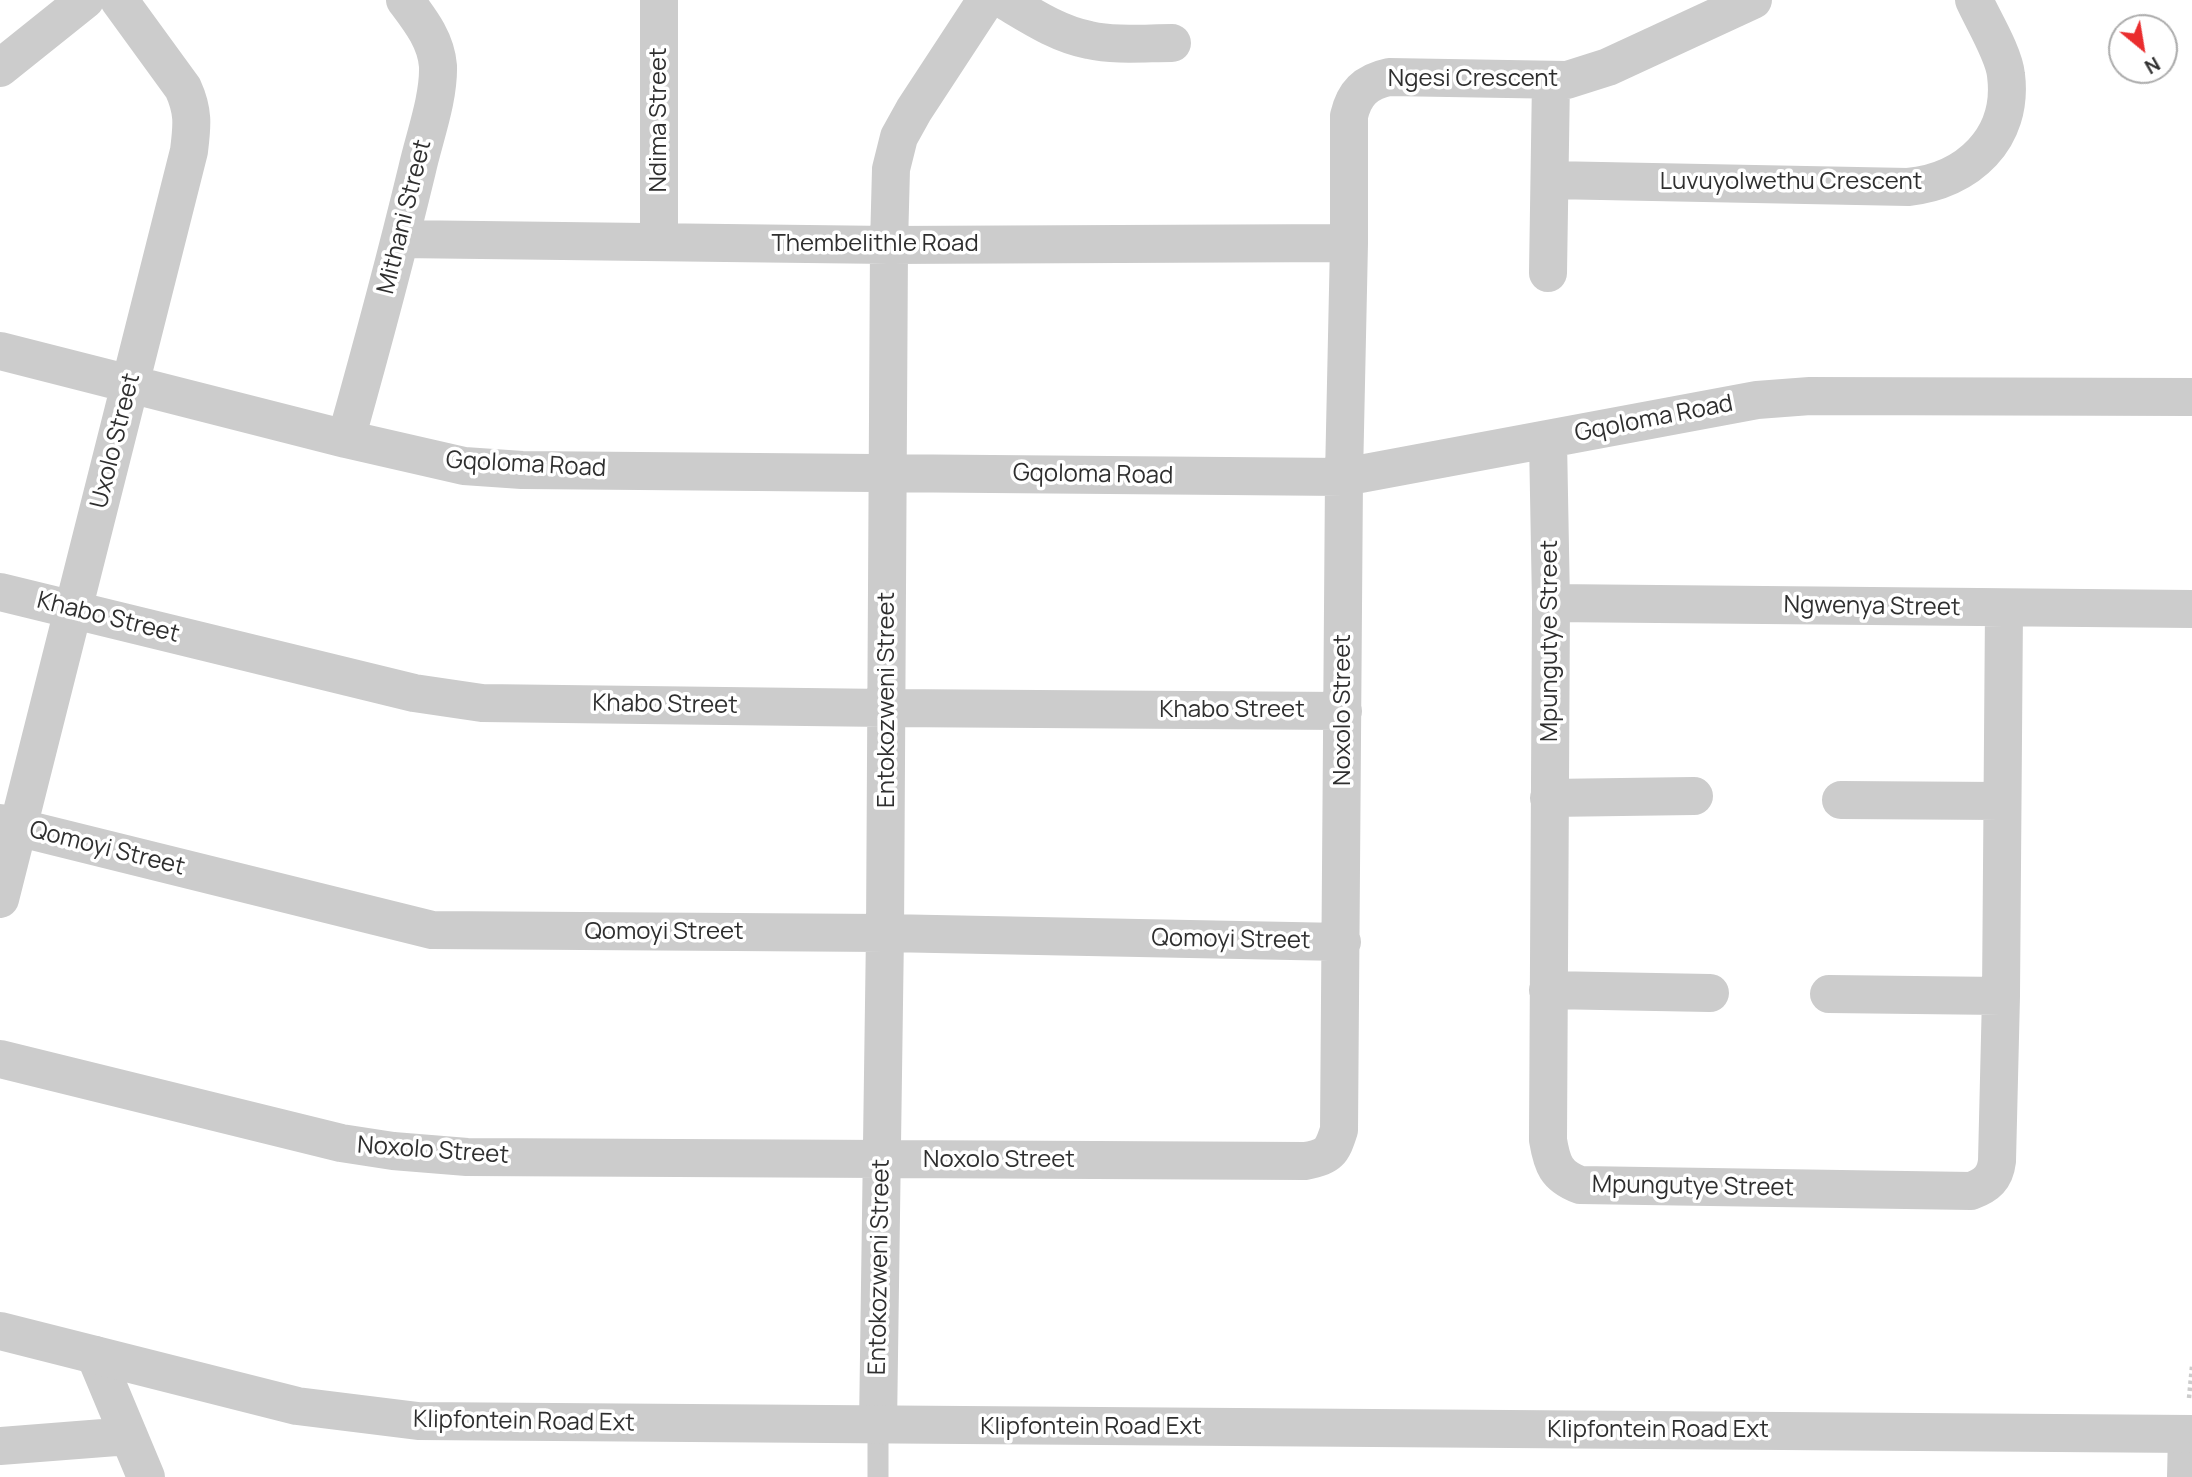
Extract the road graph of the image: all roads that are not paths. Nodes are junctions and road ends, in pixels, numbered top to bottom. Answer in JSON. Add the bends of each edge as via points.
{"nodes":[{"id":1,"x":85,"y":0,"type":"edge"},
{"id":2,"x":119,"y":0,"type":"edge"},
{"id":3,"x":405,"y":0,"type":"edge"},
{"id":4,"x":659,"y":0,"type":"edge"},
{"id":5,"x":986,"y":0,"type":"edge"},
{"id":6,"x":1004,"y":0,"type":"edge"},
{"id":7,"x":1753,"y":0,"type":"edge"},
{"id":8,"x":1974,"y":0,"type":"edge"},
{"id":9,"x":1172,"y":43,"type":"dead end"},
{"id":10,"x":0,"y":68,"type":"edge"},
{"id":11,"x":1551,"y":80,"type":"junction"},
{"id":12,"x":1550,"y":180,"type":"junction"},
{"id":13,"x":400,"y":239,"type":"junction"},
{"id":14,"x":659,"y":241,"type":"junction"},
{"id":15,"x":1349,"y":243,"type":"junction"},
{"id":16,"x":889,"y":245,"type":"junction"},
{"id":17,"x":1548,"y":273,"type":"dead end"},
{"id":18,"x":0,"y":351,"type":"edge"},
{"id":19,"x":131,"y":384,"type":"junction"},
{"id":20,"x":2192,"y":397,"type":"edge"},
{"id":21,"x":346,"y":439,"type":"junction"},
{"id":22,"x":1548,"y":440,"type":"junction"},
{"id":23,"x":889,"y":473,"type":"junction"},
{"id":24,"x":1344,"y":477,"type":"junction"},
{"id":25,"x":0,"y":592,"type":"edge"},
{"id":26,"x":1551,"y":603,"type":"junction"},
{"id":27,"x":74,"y":609,"type":"junction"},
{"id":28,"x":2004,"y":609,"type":"junction"},
{"id":29,"x":2192,"y":609,"type":"edge"},
{"id":30,"x":887,"y":708,"type":"junction"},
{"id":31,"x":1343,"y":711,"type":"junction"},
{"id":32,"x":1694,"y":796,"type":"dead end"},
{"id":33,"x":1549,"y":799,"type":"junction"},
{"id":34,"x":1841,"y":800,"type":"dead end"},
{"id":35,"x":2001,"y":801,"type":"junction"},
{"id":36,"x":9,"y":825,"type":"edge"},
{"id":37,"x":0,"y":899,"type":"edge"},
{"id":38,"x":885,"y":933,"type":"junction"},
{"id":39,"x":1342,"y":942,"type":"junction"},
{"id":40,"x":1548,"y":990,"type":"junction"},
{"id":41,"x":1710,"y":993,"type":"dead end"},
{"id":42,"x":1829,"y":994,"type":"dead end"},
{"id":43,"x":2001,"y":996,"type":"junction"},
{"id":44,"x":0,"y":1059,"type":"edge"},
{"id":45,"x":881,"y":1159,"type":"junction"},
{"id":46,"x":0,"y":1331,"type":"edge"},
{"id":47,"x":95,"y":1355,"type":"junction"},
{"id":48,"x":878,"y":1426,"type":"junction"},
{"id":49,"x":2189,"y":1434,"type":"edge"},
{"id":50,"x":129,"y":1436,"type":"junction"},
{"id":51,"x":0,"y":1446,"type":"edge"},
{"id":52,"x":146,"y":1477,"type":"edge"},
{"id":53,"x":878,"y":1477,"type":"edge"},
{"id":54,"x":2186,"y":1477,"type":"edge"}],
"edges":[{"from":1,"to":10,"type":"street"},
{"from":2,"to":19,"type":"street","name":"Uxolo Street","via":[[183,88],[193,121]]},
{"from":3,"to":13,"type":"street","name":"Mithani Street","via":[[430,37],[438,66]]},
{"from":4,"to":14,"type":"street","name":"Ndima Street"},
{"from":5,"to":16,"type":"street","name":"Entokozweni Street","via":[[899,137],[891,169]]},
{"from":6,"to":9,"type":"street","via":[[1066,34],[1090,41]]},
{"from":7,"to":11,"type":"street","name":"Ngesi Crescent","via":[[1608,67],[1567,80]]},
{"from":8,"to":12,"type":"street","name":"Luvuyolwethu Crescent","via":[[2006,73],[2007,99],[2000,126],[1986,149],[1952,177],[1908,187]]},
{"from":11,"to":12,"type":"street"},
{"from":11,"to":15,"type":"street","name":"Ngesi Crescent","via":[[1389,77],[1359,91],[1349,116]]},
{"from":12,"to":17,"type":"street"},
{"from":13,"to":14,"type":"street","name":"Thembelithle Road"},
{"from":13,"to":21,"type":"street","name":"Mithani Street"},
{"from":14,"to":16,"type":"street","name":"Thembelithle Road"},
{"from":15,"to":16,"type":"street","name":"Thembelithle Road"},
{"from":15,"to":24,"type":"street","name":"Ngesi Crescent"},
{"from":16,"to":23,"type":"street","name":"Entokozweni Street"},
{"from":18,"to":19,"type":"street","name":"Gqoloma Road"},
{"from":19,"to":21,"type":"street","name":"Gqoloma Road"},
{"from":19,"to":27,"type":"street","name":"Uxolo Street"},
{"from":20,"to":22,"type":"street","name":"Gqoloma Road","via":[[1810,396],[1726,405]]},
{"from":21,"to":23,"type":"street","name":"Gqoloma Road","via":[[464,466],[522,470]]},
{"from":22,"to":24,"type":"street","name":"Gqoloma Road"},
{"from":22,"to":26,"type":"street","name":"Mpungutye Street"},
{"from":23,"to":24,"type":"street","name":"Gqoloma Road"},
{"from":23,"to":30,"type":"street","name":"Entokozweni Street"},
{"from":24,"to":31,"type":"street","name":"Noxolo Street"},
{"from":25,"to":27,"type":"street","name":"Khabo Street"},
{"from":26,"to":28,"type":"street","name":"Ngwenya Street"},
{"from":26,"to":33,"type":"street","name":"Mpungutye Street"},
{"from":27,"to":30,"type":"street","name":"Khabo Street","via":[[414,693],[482,703]]},
{"from":27,"to":36,"type":"street","name":"Uxolo Street"},
{"from":28,"to":29,"type":"street","name":"Ngwenya Street"},
{"from":28,"to":35,"type":"street","name":"Mpungutye Street"},
{"from":30,"to":31,"type":"street","name":"Khabo Street"},
{"from":30,"to":38,"type":"street","name":"Entokozweni Street"},
{"from":31,"to":39,"type":"street","name":"Noxolo Street"},
{"from":32,"to":33,"type":"street"},
{"from":33,"to":40,"type":"street","name":"Mpungutye Street"},
{"from":34,"to":35,"type":"street"},
{"from":35,"to":43,"type":"street","name":"Mpungutye Street"},
{"from":36,"to":37,"type":"street","name":"Uxolo Street"},
{"from":36,"to":38,"type":"street","name":"Qomoyi Street","via":[[432,930]]},
{"from":38,"to":39,"type":"street","name":"Qomoyi Street"},
{"from":38,"to":45,"type":"street","name":"Entokozweni Street"},
{"from":39,"to":45,"type":"street","name":"Noxolo Street","via":[[1339,1130],[1331,1152],[1321,1159]]},
{"from":40,"to":41,"type":"street"},
{"from":40,"to":43,"type":"street","name":"Mpungutye Street","via":[[1548,1140],[1553,1163],[1570,1181],[1580,1185],[1971,1191],[1984,1186],[1996,1171]]},
{"from":42,"to":43,"type":"street"},
{"from":44,"to":45,"type":"street","name":"Noxolo Street","via":[[341,1143],[393,1151],[467,1157]]},
{"from":45,"to":48,"type":"street","name":"Entokozweni Street"},
{"from":46,"to":47,"type":"street","name":"Klipfontein Road Ext"},
{"from":47,"to":48,"type":"street","name":"Klipfontein Road Ext","via":[[297,1406],[418,1421]]},
{"from":47,"to":50,"type":"street"},
{"from":48,"to":49,"type":"street","name":"Klipfontein Road Ext"},
{"from":48,"to":53,"type":"lane"},
{"from":49,"to":54,"type":"street"},
{"from":50,"to":51,"type":"street"},
{"from":50,"to":52,"type":"street"}]}
